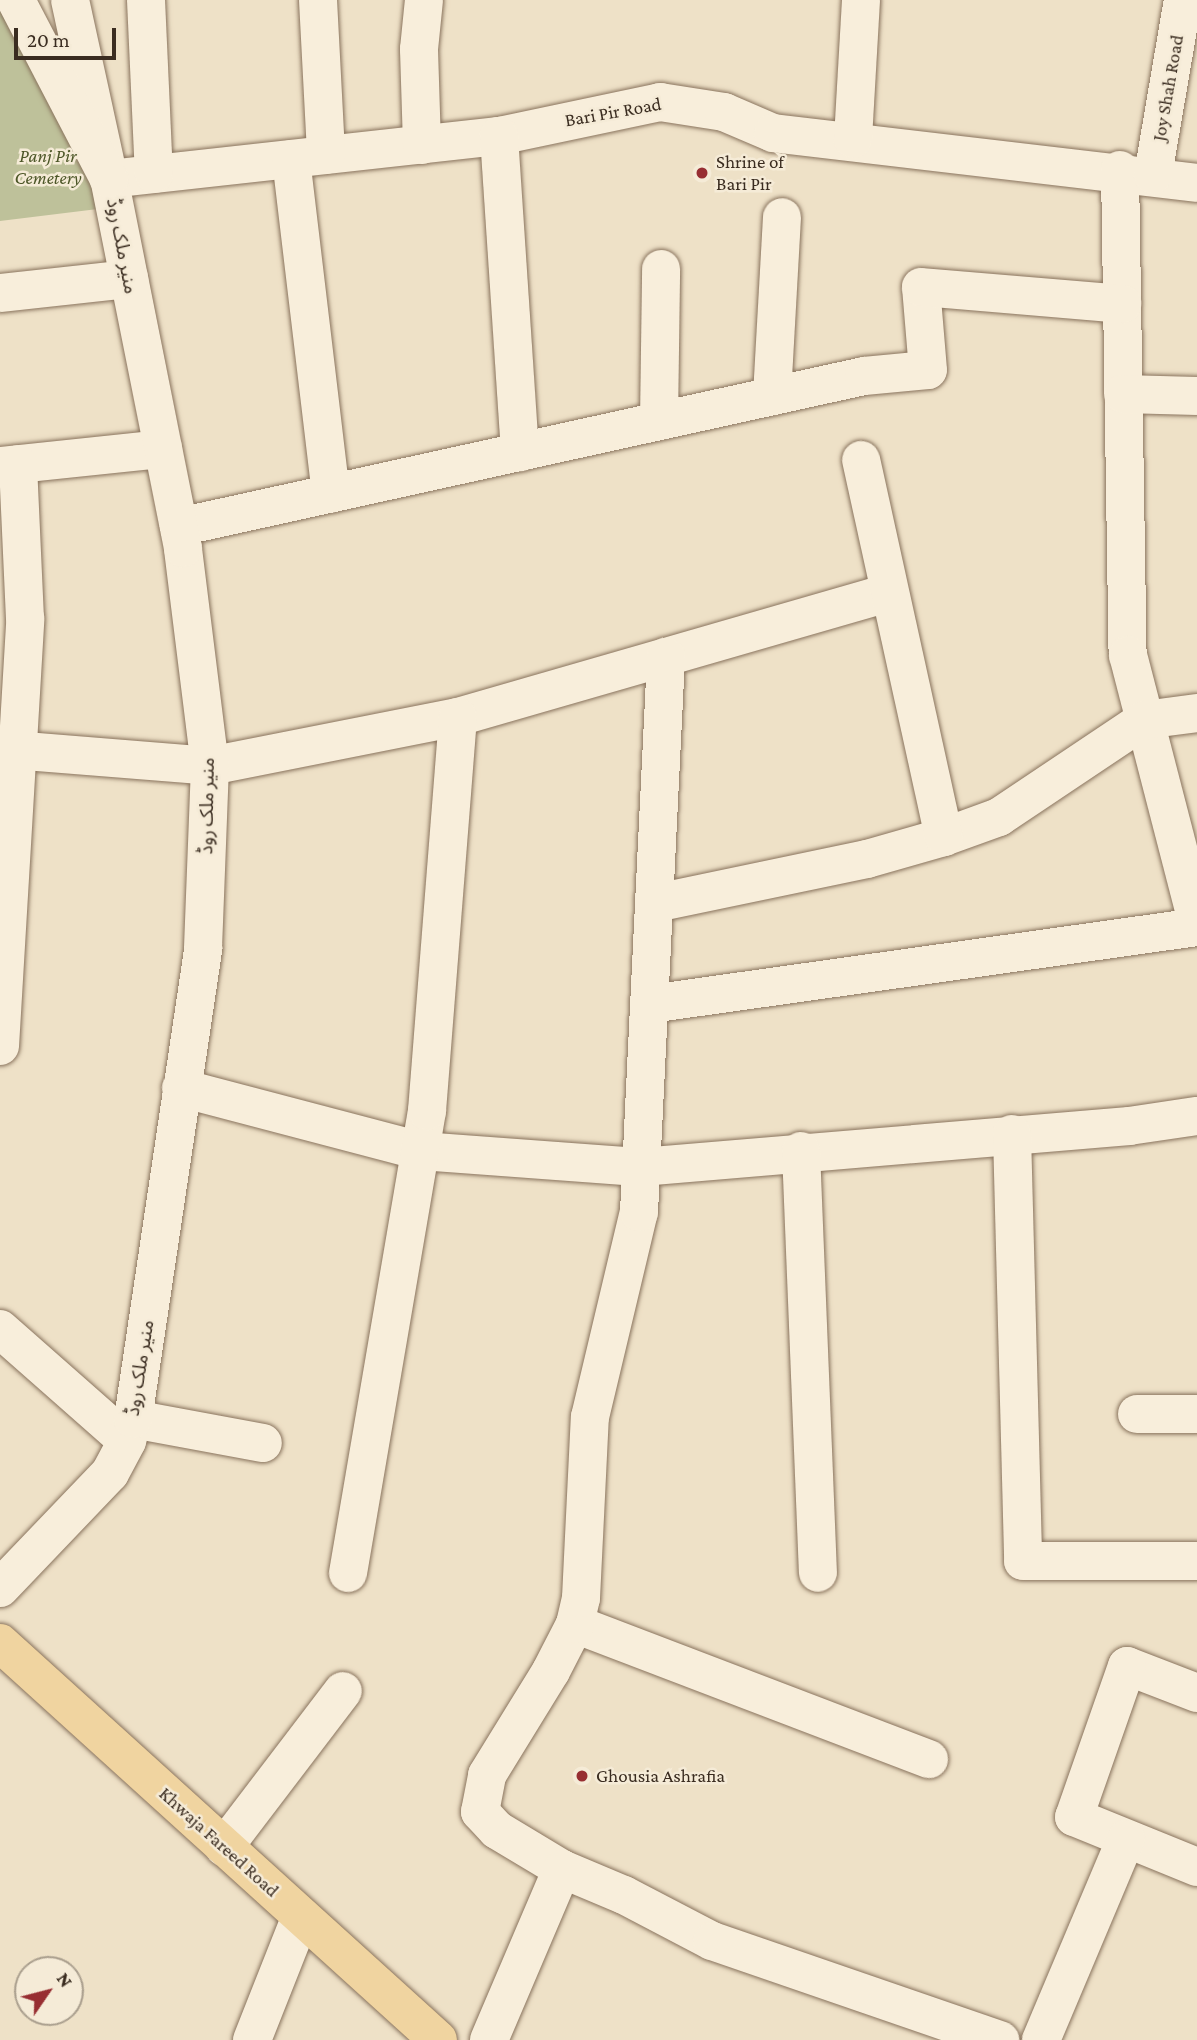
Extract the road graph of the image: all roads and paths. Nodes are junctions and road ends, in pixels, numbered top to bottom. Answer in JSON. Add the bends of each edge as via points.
{"nodes":[{"id":1,"x":16,"y":0,"type":"edge"},
{"id":2,"x":70,"y":0,"type":"edge"},
{"id":3,"x":146,"y":0,"type":"edge"},
{"id":4,"x":318,"y":0,"type":"edge"},
{"id":5,"x":424,"y":0,"type":"edge"},
{"id":6,"x":861,"y":0,"type":"edge"},
{"id":7,"x":1176,"y":1,"type":"edge"},
{"id":8,"x":499,"y":136,"type":"junction"},
{"id":9,"x":853,"y":139,"type":"junction"},
{"id":10,"x":422,"y":145,"type":"junction"},
{"id":11,"x":309,"y":157,"type":"junction"},
{"id":12,"x":1137,"y":173,"type":"junction"},
{"id":13,"x":154,"y":174,"type":"junction"},
{"id":14,"x":109,"y":179,"type":"junction"},
{"id":15,"x":1197,"y":183,"type":"edge"},
{"id":16,"x":782,"y":217,"type":"dead end"},
{"id":17,"x":661,"y":269,"type":"dead end"},
{"id":18,"x":129,"y":279,"type":"junction"},
{"id":19,"x":0,"y":293,"type":"edge"},
{"id":20,"x":1122,"y":304,"type":"junction"},
{"id":21,"x":1123,"y":394,"type":"junction"},
{"id":22,"x":772,"y":396,"type":"junction"},
{"id":23,"x":1197,"y":396,"type":"edge"},
{"id":24,"x":659,"y":421,"type":"junction"},
{"id":25,"x":163,"y":449,"type":"junction"},
{"id":26,"x":520,"y":452,"type":"junction"},
{"id":27,"x":861,"y":460,"type":"dead end"},
{"id":28,"x":9,"y":465,"type":"edge"},
{"id":29,"x":331,"y":494,"type":"junction"},
{"id":30,"x":179,"y":527,"type":"junction"},
{"id":31,"x":889,"y":593,"type":"junction"},
{"id":32,"x":666,"y":657,"type":"junction"},
{"id":33,"x":1197,"y":713,"type":"edge"},
{"id":34,"x":458,"y":717,"type":"junction"},
{"id":35,"x":1144,"y":720,"type":"junction"},
{"id":36,"x":9,"y":749,"type":"edge"},
{"id":37,"x":210,"y":766,"type":"junction"},
{"id":38,"x":944,"y":837,"type":"junction"},
{"id":39,"x":656,"y":903,"type":"junction"},
{"id":40,"x":1197,"y":924,"type":"edge"},
{"id":41,"x":650,"y":1004,"type":"junction"},
{"id":42,"x":0,"y":1046,"type":"edge"},
{"id":43,"x":181,"y":1088,"type":"junction"},
{"id":44,"x":1197,"y":1116,"type":"edge"},
{"id":45,"x":1012,"y":1134,"type":"junction"},
{"id":46,"x":422,"y":1150,"type":"junction"},
{"id":47,"x":801,"y":1151,"type":"junction"},
{"id":48,"x":641,"y":1167,"type":"junction"},
{"id":49,"x":0,"y":1329,"type":"edge"},
{"id":50,"x":1137,"y":1414,"type":"dead end"},
{"id":51,"x":1197,"y":1414,"type":"edge"},
{"id":52,"x":130,"y":1430,"type":"junction"},
{"id":53,"x":263,"y":1443,"type":"dead end"},
{"id":54,"x":1197,"y":1561,"type":"edge"},
{"id":55,"x":348,"y":1573,"type":"dead end"},
{"id":56,"x":818,"y":1573,"type":"dead end"},
{"id":57,"x":0,"y":1588,"type":"edge"},
{"id":58,"x":575,"y":1624,"type":"junction"},
{"id":59,"x":0,"y":1643,"type":"edge"},
{"id":60,"x":343,"y":1691,"type":"dead end"},
{"id":61,"x":1197,"y":1693,"type":"edge"},
{"id":62,"x":929,"y":1759,"type":"dead end"},
{"id":63,"x":1126,"y":1839,"type":"junction"},
{"id":64,"x":224,"y":1847,"type":"junction"},
{"id":65,"x":1197,"y":1867,"type":"edge"},
{"id":66,"x":562,"y":1869,"type":"junction"},
{"id":67,"x":301,"y":1916,"type":"junction"},
{"id":68,"x":252,"y":2040,"type":"edge"},
{"id":69,"x":438,"y":2040,"type":"edge"},
{"id":70,"x":489,"y":2040,"type":"edge"},
{"id":71,"x":1000,"y":2040,"type":"edge"},
{"id":72,"x":1041,"y":2040,"type":"edge"}],
"edges":[{"from":1,"to":14,"type":"street","name":"منیر ملک روڈ"},
{"from":2,"to":14,"type":"street"},
{"from":3,"to":13,"type":"street"},
{"from":4,"to":11,"type":"street"},
{"from":5,"to":10,"type":"street","via":[[419,49]]},
{"from":6,"to":9,"type":"street"},
{"from":7,"to":12,"type":"street","name":"Joy Shah Road"},
{"from":8,"to":9,"type":"street","name":"Bari Pir Road","via":[[660,102],[724,112],[773,133]]},
{"from":8,"to":10,"type":"street","name":"Bari Pir Road"},
{"from":8,"to":26,"type":"street"},
{"from":9,"to":12,"type":"street","name":"Bari Pir Road"},
{"from":10,"to":11,"type":"street","name":"Bari Pir Road"},
{"from":11,"to":13,"type":"street","name":"Bari Pir Road"},
{"from":11,"to":29,"type":"street"},
{"from":12,"to":15,"type":"street","name":"Bari Pir Road"},
{"from":12,"to":20,"type":"street","name":"Joy Shah Road"},
{"from":13,"to":14,"type":"street","name":"Bari Pir Road"},
{"from":14,"to":18,"type":"street","name":"منیر ملک روڈ"},
{"from":16,"to":22,"type":"street"},
{"from":17,"to":24,"type":"street"},
{"from":18,"to":19,"type":"street"},
{"from":18,"to":25,"type":"street","name":"منیر ملک روڈ"},
{"from":20,"to":21,"type":"street","name":"Joy Shah Road"},
{"from":20,"to":22,"type":"street","via":[[921,287],[928,370],[864,376]]},
{"from":21,"to":23,"type":"street"},
{"from":21,"to":35,"type":"street","name":"Joy Shah Road","via":[[1128,654]]},
{"from":22,"to":24,"type":"street"},
{"from":24,"to":26,"type":"street"},
{"from":25,"to":28,"type":"street"},
{"from":25,"to":30,"type":"street","name":"منیر ملک روڈ"},
{"from":26,"to":29,"type":"street"},
{"from":27,"to":31,"type":"street"},
{"from":28,"to":36,"type":"street","via":[[25,619]]},
{"from":29,"to":30,"type":"street"},
{"from":30,"to":37,"type":"street","name":"منیر ملک روڈ"},
{"from":31,"to":32,"type":"street"},
{"from":31,"to":38,"type":"street"},
{"from":32,"to":34,"type":"street"},
{"from":32,"to":39,"type":"street"},
{"from":33,"to":35,"type":"street"},
{"from":34,"to":37,"type":"street"},
{"from":34,"to":46,"type":"street"},
{"from":35,"to":38,"type":"street","via":[[999,817]]},
{"from":35,"to":40,"type":"street","name":"Joy Shah Road"},
{"from":36,"to":37,"type":"street"},
{"from":36,"to":42,"type":"street"},
{"from":37,"to":43,"type":"street","name":"منیر ملک روڈ","via":[[203,948]]},
{"from":38,"to":39,"type":"street","via":[[867,859]]},
{"from":39,"to":41,"type":"street"},
{"from":40,"to":41,"type":"street"},
{"from":41,"to":48,"type":"street"},
{"from":43,"to":46,"type":"street"},
{"from":43,"to":52,"type":"street","name":"منیر ملک روڈ"},
{"from":44,"to":45,"type":"street"},
{"from":45,"to":47,"type":"street"},
{"from":45,"to":54,"type":"street","via":[[1023,1561]]},
{"from":46,"to":48,"type":"street"},
{"from":46,"to":55,"type":"street"},
{"from":47,"to":48,"type":"street"},
{"from":47,"to":56,"type":"street"},
{"from":48,"to":58,"type":"street","via":[[639,1212],[590,1417]]},
{"from":49,"to":52,"type":"street"},
{"from":50,"to":51,"type":"street"},
{"from":52,"to":53,"type":"street"},
{"from":52,"to":57,"type":"street","name":"منیر ملک روڈ","via":[[110,1473]]},
{"from":58,"to":62,"type":"street"},
{"from":58,"to":66,"type":"street","via":[[487,1775],[481,1812],[497,1830]]},
{"from":59,"to":64,"type":"main road","name":"Khwaja Fareed Road"},
{"from":60,"to":64,"type":"street"},
{"from":61,"to":63,"type":"street","via":[[1127,1665],[1074,1817]]},
{"from":63,"to":65,"type":"street"},
{"from":63,"to":72,"type":"street"},
{"from":64,"to":67,"type":"main road","name":"Khwaja Fareed Road"},
{"from":66,"to":70,"type":"street"},
{"from":66,"to":71,"type":"street","via":[[712,1941]]},
{"from":67,"to":68,"type":"street"},
{"from":67,"to":69,"type":"main road","name":"Khwaja Fareed Road"}]}
